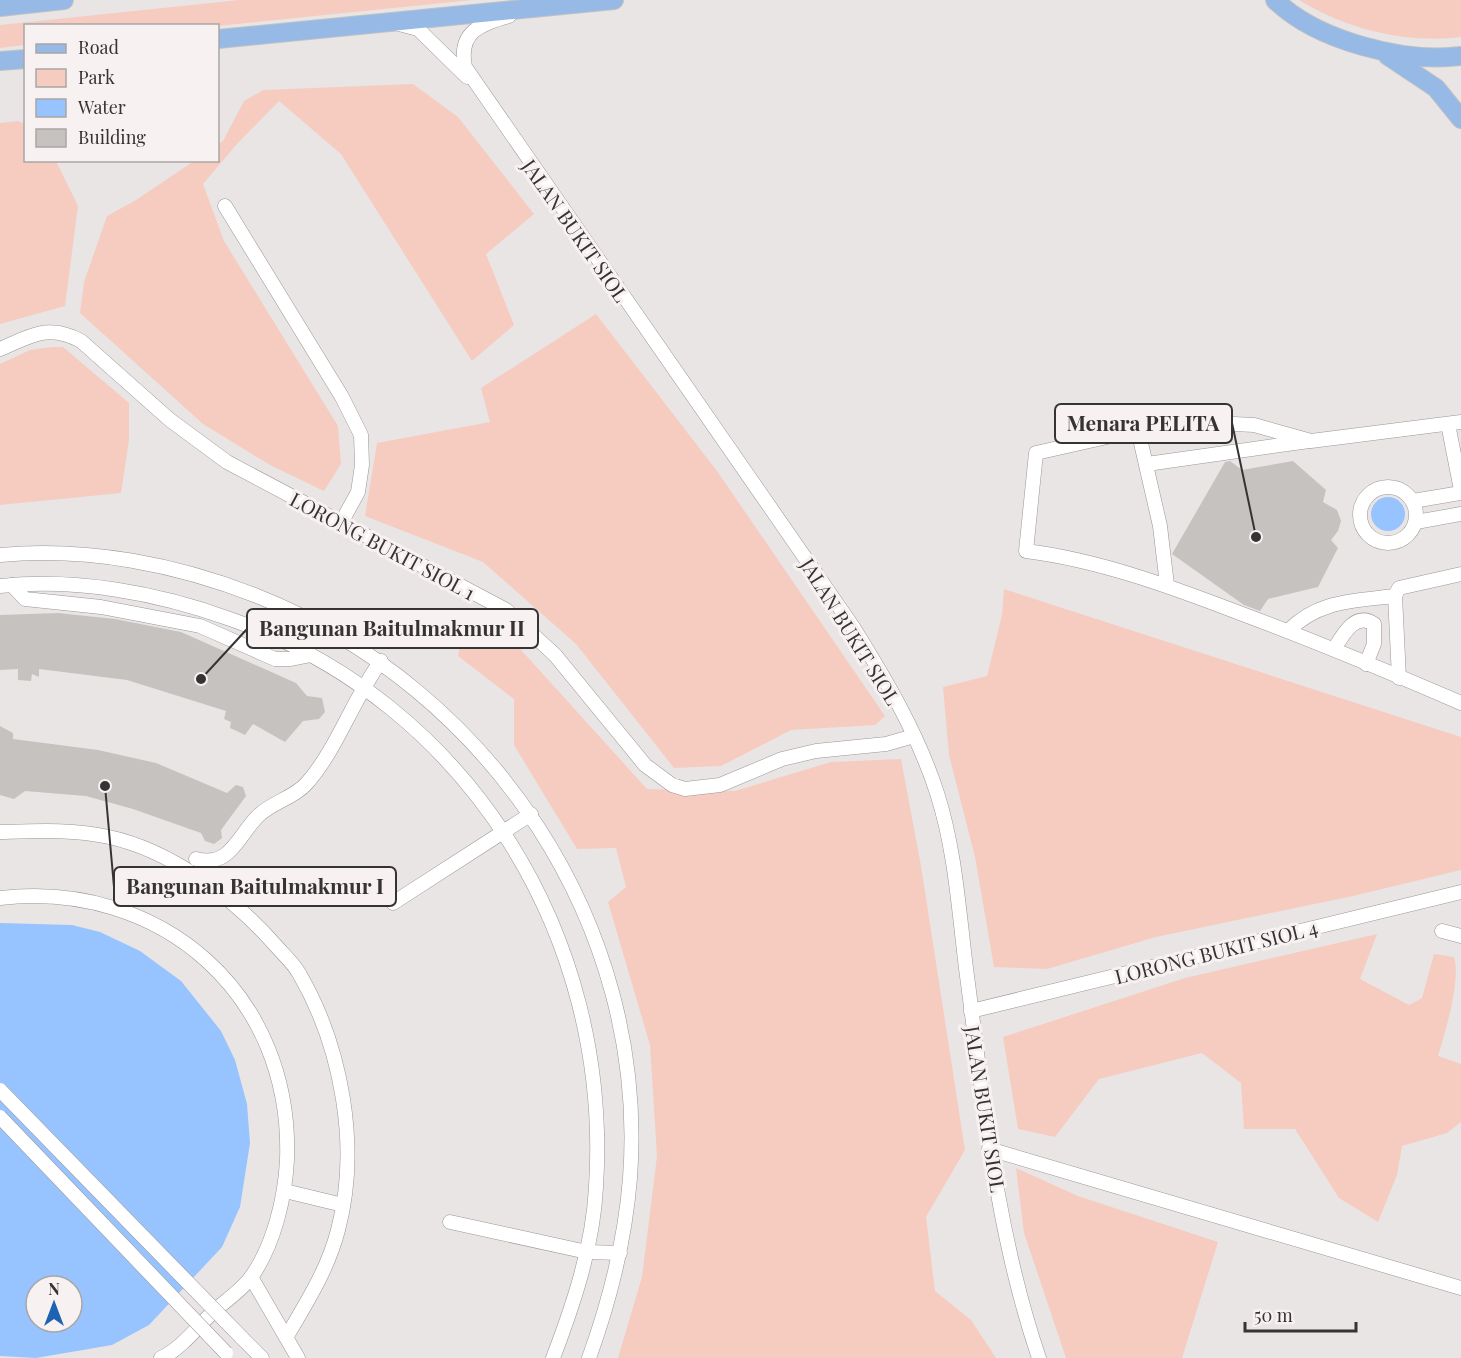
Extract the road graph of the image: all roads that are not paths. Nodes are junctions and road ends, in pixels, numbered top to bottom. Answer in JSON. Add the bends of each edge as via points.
{"nodes":[{"id":1,"x":64,"y":0,"type":"edge"},
{"id":2,"x":614,"y":0,"type":"edge"},
{"id":3,"x":1275,"y":1,"type":"edge"},
{"id":4,"x":0,"y":7,"type":"edge"},
{"id":5,"x":533,"y":9,"type":"junction"},
{"id":6,"x":388,"y":22,"type":"junction"},
{"id":7,"x":219,"y":39,"type":"edge"},
{"id":8,"x":1376,"y":50,"type":"junction"},
{"id":9,"x":1461,"y":56,"type":"edge"},
{"id":10,"x":24,"y":59,"type":"edge"},
{"id":11,"x":0,"y":62,"type":"edge"},
{"id":12,"x":482,"y":94,"type":"junction"},
{"id":13,"x":1461,"y":119,"type":"edge"},
{"id":14,"x":225,"y":206,"type":"dead end"},
{"id":15,"x":0,"y":349,"type":"edge"},
{"id":16,"x":1455,"y":423,"type":"edge"},
{"id":17,"x":1138,"y":430,"type":"junction"},
{"id":18,"x":1311,"y":441,"type":"junction"},
{"id":19,"x":1147,"y":464,"type":"junction"},
{"id":20,"x":1461,"y":491,"type":"edge"},
{"id":21,"x":1413,"y":501,"type":"junction"},
{"id":22,"x":1461,"y":514,"type":"edge"},
{"id":23,"x":1416,"y":522,"type":"junction"},
{"id":24,"x":341,"y":523,"type":"junction"},
{"id":25,"x":0,"y":555,"type":"edge"},
{"id":26,"x":1461,"y":574,"type":"edge"},
{"id":27,"x":6,"y":585,"type":"edge"},
{"id":28,"x":1167,"y":585,"type":"junction"},
{"id":29,"x":1395,"y":596,"type":"junction"},
{"id":30,"x":1288,"y":631,"type":"junction"},
{"id":31,"x":1334,"y":649,"type":"junction"},
{"id":32,"x":311,"y":655,"type":"junction"},
{"id":33,"x":381,"y":661,"type":"junction"},
{"id":34,"x":1366,"y":664,"type":"junction"},
{"id":35,"x":1399,"y":678,"type":"junction"},
{"id":36,"x":362,"y":687,"type":"junction"},
{"id":37,"x":1461,"y":703,"type":"edge"},
{"id":38,"x":914,"y":736,"type":"junction"},
{"id":39,"x":531,"y":814,"type":"junction"},
{"id":40,"x":0,"y":832,"type":"edge"},
{"id":41,"x":504,"y":832,"type":"junction"},
{"id":42,"x":196,"y":859,"type":"dead end"},
{"id":43,"x":1461,"y":892,"type":"edge"},
{"id":44,"x":0,"y":895,"type":"edge"},
{"id":45,"x":393,"y":903,"type":"dead end"},
{"id":46,"x":1442,"y":931,"type":"dead end"},
{"id":47,"x":1461,"y":936,"type":"edge"},
{"id":48,"x":972,"y":1011,"type":"junction"},
{"id":49,"x":0,"y":1090,"type":"edge"},
{"id":50,"x":0,"y":1117,"type":"edge"},
{"id":51,"x":990,"y":1149,"type":"junction"},
{"id":52,"x":285,"y":1191,"type":"junction"},
{"id":53,"x":344,"y":1205,"type":"junction"},
{"id":54,"x":450,"y":1222,"type":"dead end"},
{"id":55,"x":587,"y":1252,"type":"junction"},
{"id":56,"x":620,"y":1253,"type":"junction"},
{"id":57,"x":251,"y":1277,"type":"junction"},
{"id":58,"x":1461,"y":1288,"type":"edge"},
{"id":59,"x":287,"y":1336,"type":"junction"},
{"id":60,"x":228,"y":1355,"type":"edge"},
{"id":61,"x":166,"y":1357,"type":"edge"},
{"id":62,"x":262,"y":1358,"type":"edge"},
{"id":63,"x":298,"y":1358,"type":"edge"},
{"id":64,"x":553,"y":1358,"type":"edge"},
{"id":65,"x":589,"y":1358,"type":"edge"},
{"id":66,"x":1040,"y":1358,"type":"edge"}],
"edges":[{"from":1,"to":4,"type":"main road"},
{"from":2,"to":5,"type":"main road"},
{"from":3,"to":8,"type":"main road","via":[[1314,26]]},
{"from":5,"to":6,"type":"main road"},
{"from":5,"to":12,"type":"street","via":[[477,27],[466,41],[462,54],[465,67]]},
{"from":6,"to":7,"type":"main road"},
{"from":6,"to":12,"type":"street","via":[[418,29]]},
{"from":8,"to":9,"type":"main road","via":[[1415,56]]},
{"from":8,"to":13,"type":"main road","via":[[1436,88]]},
{"from":10,"to":11,"type":"main road"},
{"from":12,"to":38,"type":"street","name":"JALAN BUKIT SIOL","via":[[854,627]]},
{"from":14,"to":24,"type":"street","via":[[342,397],[361,435],[358,492]]},
{"from":15,"to":24,"type":"street","name":"LORONG BUKIT SIOL 1","via":[[35,334],[64,332],[81,341],[170,420],[227,462]]},
{"from":16,"to":18,"type":"street"},
{"from":16,"to":20,"type":"street"},
{"from":17,"to":18,"type":"street","via":[[1214,423],[1254,425]]},
{"from":17,"to":19,"type":"street"},
{"from":17,"to":28,"type":"street","via":[[1036,453],[1026,551]]},
{"from":18,"to":19,"type":"street"},
{"from":19,"to":28,"type":"street"},
{"from":20,"to":21,"type":"street"},
{"from":21,"to":23,"type":"street"},
{"from":21,"to":23,"type":"street","via":[[1400,489],[1382,488],[1366,497],[1360,514],[1365,531],[1372,538],[1389,543],[1406,537]]},
{"from":22,"to":23,"type":"street"},
{"from":24,"to":38,"type":"street","name":"LORONG BUKIT SIOL 1","via":[[506,610],[555,655],[645,765],[672,785],[686,789],[720,785],[782,759],[816,751],[886,744]]},
{"from":25,"to":33,"type":"street","via":[[123,558],[214,579],[301,613]]},
{"from":26,"to":29,"type":"street","via":[[1404,585]]},
{"from":27,"to":32,"type":"street","via":[[74,585],[177,602],[255,628]]},
{"from":27,"to":32,"type":"street","via":[[25,599],[110,609],[200,626],[275,658]]},
{"from":28,"to":30,"type":"street"},
{"from":29,"to":30,"type":"street","via":[[1326,606],[1302,617]]},
{"from":29,"to":35,"type":"street"},
{"from":30,"to":31,"type":"street"},
{"from":31,"to":34,"type":"street"},
{"from":31,"to":34,"type":"street","via":[[1351,625],[1364,619],[1370,621],[1376,633]]},
{"from":32,"to":36,"type":"street"},
{"from":33,"to":36,"type":"street"},
{"from":33,"to":39,"type":"street","via":[[437,706],[487,757]]},
{"from":34,"to":35,"type":"street"},
{"from":35,"to":37,"type":"street"},
{"from":36,"to":41,"type":"street","via":[[415,729],[463,778]]},
{"from":36,"to":42,"type":"street","via":[[322,764],[306,785],[258,816],[222,859]]},
{"from":38,"to":48,"type":"street","name":"JALAN BUKIT SIOL","via":[[937,793],[952,855]]},
{"from":39,"to":41,"type":"street"},
{"from":39,"to":56,"type":"street","via":[[569,880],[599,951],[619,1025],[630,1100],[630,1177]]},
{"from":40,"to":53,"type":"street","via":[[58,830],[110,837],[161,857],[211,884],[258,926],[300,974],[326,1030],[341,1083],[347,1158]]},
{"from":41,"to":45,"type":"street"},
{"from":41,"to":55,"type":"street","via":[[536,886],[562,943],[583,1013],[593,1064],[598,1127],[596,1189]]},
{"from":43,"to":48,"type":"street","name":"LORONG BUKIT SIOL 4"},
{"from":44,"to":52,"type":"street","via":[[50,895],[95,901],[162,926],[224,976],[258,1026],[277,1076],[288,1130]]},
{"from":46,"to":47,"type":"street"},
{"from":48,"to":51,"type":"street","name":"JALAN BUKIT SIOL"},
{"from":49,"to":62,"type":"street","bridge":true},
{"from":50,"to":60,"type":"street","bridge":true},
{"from":51,"to":58,"type":"street"},
{"from":51,"to":66,"type":"street","name":"JALAN BUKIT SIOL","via":[[1018,1279]]},
{"from":52,"to":53,"type":"street"},
{"from":52,"to":57,"type":"street","via":[[266,1248]]},
{"from":53,"to":59,"type":"street","via":[[324,1273]]},
{"from":54,"to":55,"type":"street"},
{"from":55,"to":56,"type":"street"},
{"from":55,"to":64,"type":"street","via":[[571,1312]]},
{"from":56,"to":65,"type":"street"},
{"from":57,"to":59,"type":"street"},
{"from":57,"to":61,"type":"street"},
{"from":59,"to":63,"type":"street"}]}
